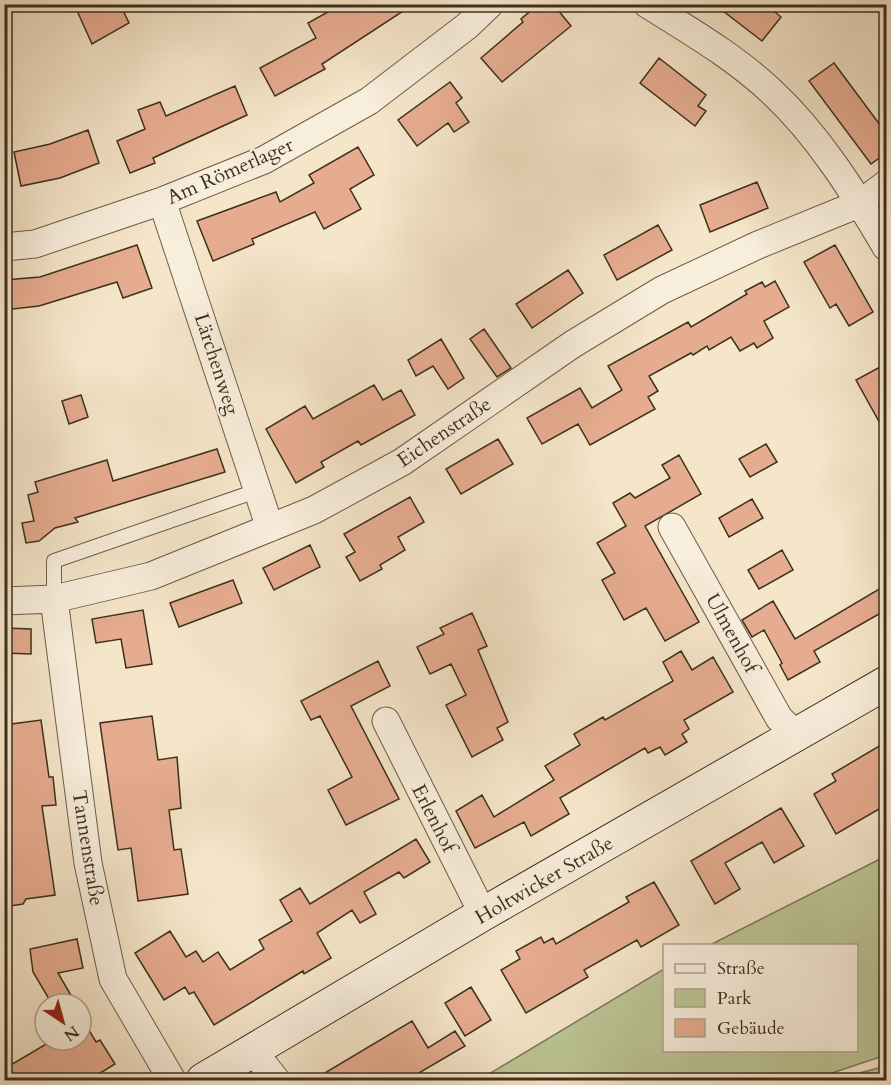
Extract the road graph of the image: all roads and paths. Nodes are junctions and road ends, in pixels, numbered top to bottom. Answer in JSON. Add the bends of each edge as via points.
{"nodes":[{"id":1,"x":489,"y":4,"type":"edge"},
{"id":2,"x":648,"y":4,"type":"edge"},
{"id":3,"x":886,"y":184,"type":"edge"},
{"id":4,"x":162,"y":201,"type":"junction"},
{"id":5,"x":861,"y":203,"type":"junction"},
{"id":6,"x":4,"y":247,"type":"edge"},
{"id":7,"x":886,"y":247,"type":"edge"},
{"id":8,"x":259,"y":490,"type":"junction"},
{"id":9,"x":672,"y":527,"type":"dead end"},
{"id":10,"x":270,"y":528,"type":"junction"},
{"id":11,"x":54,"y":599,"type":"junction"},
{"id":12,"x":4,"y":602,"type":"edge"},
{"id":13,"x":886,"y":683,"type":"edge"},
{"id":14,"x":386,"y":722,"type":"dead end"},
{"id":15,"x":797,"y":735,"type":"junction"},
{"id":16,"x":483,"y":914,"type":"junction"},
{"id":17,"x":253,"y":1052,"type":"junction"},
{"id":18,"x":172,"y":1080,"type":"edge"},
{"id":19,"x":203,"y":1080,"type":"edge"},
{"id":20,"x":276,"y":1080,"type":"edge"}],
"edges":[{"from":1,"to":4,"type":"street","name":"Am Römerlager","via":[[467,26],[369,101],[264,160]]},
{"from":2,"to":5,"type":"street","via":[[708,42],[771,91],[804,126]]},
{"from":3,"to":5,"type":"street","name":"Eichenstraße"},
{"from":4,"to":6,"type":"street","name":"Am Römerlager","via":[[34,244]]},
{"from":4,"to":8,"type":"street","name":"Lärchenweg"},
{"from":5,"to":7,"type":"street"},
{"from":5,"to":10,"type":"street","name":"Eichenstraße","via":[[662,290],[573,344],[402,462],[314,510]]},
{"from":8,"to":10,"type":"street","name":"Lärchenweg"},
{"from":8,"to":11,"type":"lane","via":[[54,561]]},
{"from":9,"to":15,"type":"street","name":"Ulmenhof","via":[[779,718]]},
{"from":10,"to":11,"type":"street","name":"Eichenstraße","via":[[151,576]]},
{"from":11,"to":12,"type":"street","name":"Eichenstraße"},
{"from":11,"to":18,"type":"street","name":"Tannenstraße","via":[[88,863],[113,979]]},
{"from":13,"to":15,"type":"street","name":"Holtwicker Straße"},
{"from":14,"to":16,"type":"street","name":"Erlenhof"},
{"from":15,"to":16,"type":"street","name":"Holtwicker Straße"},
{"from":16,"to":17,"type":"street","name":"Holtwicker Straße"},
{"from":17,"to":19,"type":"street","name":"Holtwicker Straße"},
{"from":17,"to":20,"type":"street"}]}
